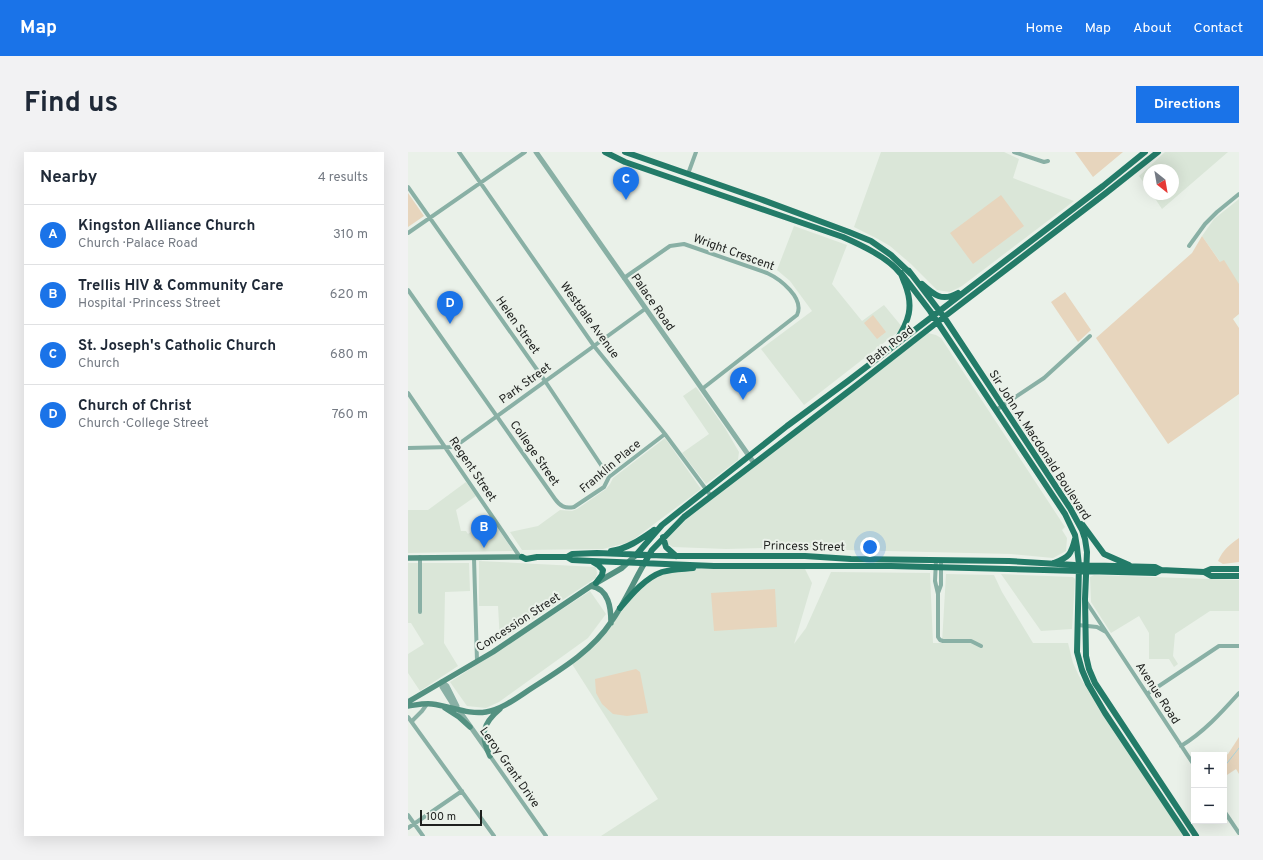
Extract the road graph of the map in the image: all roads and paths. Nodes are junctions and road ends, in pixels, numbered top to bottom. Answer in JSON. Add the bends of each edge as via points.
{"nodes":[{"id":1,"x":459,"y":152,"type":"edge"},
{"id":2,"x":525,"y":152,"type":"edge"},
{"id":3,"x":536,"y":152,"type":"edge"},
{"id":4,"x":605,"y":152,"type":"edge"},
{"id":5,"x":625,"y":152,"type":"edge"},
{"id":6,"x":696,"y":152,"type":"edge"},
{"id":7,"x":1014,"y":152,"type":"edge"},
{"id":8,"x":1145,"y":152,"type":"edge"},
{"id":9,"x":1158,"y":152,"type":"edge"},
{"id":10,"x":1048,"y":161,"type":"dead end"},
{"id":11,"x":688,"y":174,"type":"junction"},
{"id":12,"x":669,"y":177,"type":"junction"},
{"id":13,"x":481,"y":183,"type":"junction"},
{"id":14,"x":408,"y":187,"type":"edge"},
{"id":15,"x":698,"y":187,"type":"junction"},
{"id":16,"x":1239,"y":194,"type":"edge"},
{"id":17,"x":431,"y":217,"type":"junction"},
{"id":18,"x":408,"y":233,"type":"edge"},
{"id":19,"x":1189,"y":246,"type":"dead end"},
{"id":20,"x":909,"y":271,"type":"junction"},
{"id":21,"x":900,"y":273,"type":"junction"},
{"id":22,"x":624,"y":278,"type":"junction"},
{"id":23,"x":975,"y":284,"type":"junction"},
{"id":24,"x":408,"y":290,"type":"edge"},
{"id":25,"x":645,"y":308,"type":"junction"},
{"id":26,"x":940,"y":310,"type":"junction"},
{"id":27,"x":933,"y":316,"type":"junction"},
{"id":28,"x":944,"y":316,"type":"junction"},
{"id":29,"x":937,"y":322,"type":"junction"},
{"id":30,"x":1090,"y":336,"type":"dead end"},
{"id":31,"x":594,"y":346,"type":"junction"},
{"id":32,"x":893,"y":346,"type":"junction"},
{"id":33,"x":545,"y":381,"type":"junction"},
{"id":34,"x":702,"y":389,"type":"junction"},
{"id":35,"x":408,"y":393,"type":"edge"},
{"id":36,"x":1002,"y":406,"type":"junction"},
{"id":37,"x":996,"y":410,"type":"junction"},
{"id":38,"x":496,"y":416,"type":"junction"},
{"id":39,"x":665,"y":434,"type":"junction"},
{"id":40,"x":408,"y":448,"type":"edge"},
{"id":41,"x":446,"y":448,"type":"junction"},
{"id":42,"x":749,"y":456,"type":"junction"},
{"id":43,"x":754,"y":463,"type":"junction"},
{"id":44,"x":609,"y":477,"type":"junction"},
{"id":45,"x":706,"y":490,"type":"junction"},
{"id":46,"x":711,"y":496,"type":"junction"},
{"id":47,"x":565,"y":507,"type":"joint"},
{"id":48,"x":1070,"y":508,"type":"junction"},
{"id":49,"x":662,"y":525,"type":"junction"},
{"id":50,"x":1075,"y":535,"type":"junction"},
{"id":51,"x":663,"y":537,"type":"junction"},
{"id":52,"x":597,"y":553,"type":"junction"},
{"id":53,"x":636,"y":555,"type":"junction"},
{"id":54,"x":649,"y":555,"type":"junction"},
{"id":55,"x":676,"y":556,"type":"junction"},
{"id":56,"x":521,"y":557,"type":"junction"},
{"id":57,"x":566,"y":557,"type":"junction"},
{"id":58,"x":408,"y":558,"type":"edge"},
{"id":59,"x":420,"y":558,"type":"junction"},
{"id":60,"x":474,"y":558,"type":"junction"},
{"id":61,"x":938,"y":560,"type":"junction"},
{"id":62,"x":592,"y":561,"type":"junction"},
{"id":63,"x":627,"y":563,"type":"junction"},
{"id":64,"x":644,"y":564,"type":"junction"},
{"id":65,"x":1051,"y":564,"type":"junction"},
{"id":66,"x":1079,"y":565,"type":"junction"},
{"id":67,"x":714,"y":566,"type":"junction"},
{"id":68,"x":1134,"y":567,"type":"junction"},
{"id":69,"x":938,"y":568,"type":"junction"},
{"id":70,"x":1087,"y":568,"type":"junction"},
{"id":71,"x":1239,"y":569,"type":"edge"},
{"id":72,"x":1161,"y":570,"type":"junction"},
{"id":73,"x":1079,"y":572,"type":"junction"},
{"id":74,"x":1204,"y":572,"type":"junction"},
{"id":75,"x":1239,"y":576,"type":"edge"},
{"id":76,"x":594,"y":584,"type":"junction"},
{"id":77,"x":1085,"y":599,"type":"junction"},
{"id":78,"x":620,"y":608,"type":"junction"},
{"id":79,"x":420,"y":612,"type":"dead end"},
{"id":80,"x":611,"y":623,"type":"junction"},
{"id":81,"x":1081,"y":625,"type":"junction"},
{"id":82,"x":1106,"y":632,"type":"junction"},
{"id":83,"x":981,"y":646,"type":"dead end"},
{"id":84,"x":1239,"y":646,"type":"edge"},
{"id":85,"x":477,"y":662,"type":"junction"},
{"id":86,"x":442,"y":682,"type":"junction"},
{"id":87,"x":1239,"y":693,"type":"edge"},
{"id":88,"x":1147,"y":694,"type":"junction"},
{"id":89,"x":408,"y":702,"type":"edge"},
{"id":90,"x":427,"y":704,"type":"junction"},
{"id":91,"x":437,"y":705,"type":"junction"},
{"id":92,"x":506,"y":705,"type":"junction"},
{"id":93,"x":408,"y":706,"type":"edge"},
{"id":94,"x":458,"y":709,"type":"junction"},
{"id":95,"x":408,"y":717,"type":"edge"},
{"id":96,"x":412,"y":722,"type":"junction"},
{"id":97,"x":470,"y":727,"type":"junction"},
{"id":98,"x":1182,"y":746,"type":"junction"},
{"id":99,"x":490,"y":756,"type":"junction"},
{"id":100,"x":1191,"y":760,"type":"edge"},
{"id":101,"x":462,"y":791,"type":"junction"},
{"id":102,"x":1227,"y":815,"type":"edge"},
{"id":103,"x":408,"y":816,"type":"edge"},
{"id":104,"x":414,"y":824,"type":"junction"},
{"id":105,"x":408,"y":828,"type":"edge"},
{"id":106,"x":1239,"y":833,"type":"edge"},
{"id":107,"x":423,"y":836,"type":"edge"},
{"id":108,"x":494,"y":836,"type":"edge"},
{"id":109,"x":546,"y":836,"type":"edge"},
{"id":110,"x":1187,"y":836,"type":"edge"},
{"id":111,"x":1196,"y":836,"type":"edge"}],
"edges":[{"from":1,"to":13,"type":"street","name":"Westdale Avenue"},
{"from":2,"to":13,"type":"street"},
{"from":3,"to":22,"type":"street","name":"Palace Road"},
{"from":4,"to":12,"type":"main road","via":[[625,162]]},
{"from":5,"to":11,"type":"main road"},
{"from":6,"to":11,"type":"street"},
{"from":7,"to":10,"type":"street"},
{"from":8,"to":23,"type":"main road","name":"Bath Road"},
{"from":9,"to":28,"type":"main road","name":"Bath Road"},
{"from":11,"to":12,"type":"main road","via":[[681,178]]},
{"from":11,"to":15,"type":"main road"},
{"from":11,"to":20,"type":"main road","via":[[871,242]]},
{"from":12,"to":15,"type":"main road"},
{"from":13,"to":17,"type":"street"},
{"from":13,"to":31,"type":"street","name":"Westdale Avenue"},
{"from":14,"to":17,"type":"street","name":"Helen Street"},
{"from":15,"to":21,"type":"main road","via":[[843,237],[867,248]]},
{"from":16,"to":19,"type":"street","via":[[1205,224]]},
{"from":17,"to":18,"type":"street"},
{"from":17,"to":33,"type":"street","name":"Helen Street"},
{"from":20,"to":23,"type":"main road","via":[[936,296],[943,298],[953,296]]},
{"from":20,"to":26,"type":"main road","name":"Sir John A. Macdonald Boulevard"},
{"from":21,"to":27,"type":"main road","name":"Sir John A. Macdonald Boulevard"},
{"from":21,"to":32,"type":"main road","via":[[908,291],[909,316]]},
{"from":22,"to":25,"type":"street","name":"Palace Road"},
{"from":22,"to":34,"type":"street","name":"Wright Crescent","via":[[670,246],[684,244],[773,275],[798,302],[800,305],[797,315]]},
{"from":23,"to":26,"type":"main road","name":"Bath Road"},
{"from":24,"to":38,"type":"street","name":"College Street"},
{"from":25,"to":31,"type":"street","name":"Park Street"},
{"from":25,"to":34,"type":"street","name":"Palace Road"},
{"from":26,"to":27,"type":"main road","name":"Bath Road"},
{"from":26,"to":28,"type":"main road","name":"Sir John A. Macdonald Boulevard"},
{"from":27,"to":29,"type":"main road","name":"Sir John A. Macdonald Boulevard"},
{"from":27,"to":32,"type":"main road","name":"Bath Road"},
{"from":28,"to":29,"type":"main road","name":"Bath Road"},
{"from":28,"to":36,"type":"main road","name":"Sir John A. Macdonald Boulevard"},
{"from":29,"to":37,"type":"main road","name":"Sir John A. Macdonald Boulevard"},
{"from":29,"to":43,"type":"main road","name":"Bath Road"},
{"from":30,"to":36,"type":"street","via":[[1044,378]]},
{"from":31,"to":33,"type":"street","name":"Park Street"},
{"from":31,"to":39,"type":"street","name":"Westdale Avenue"},
{"from":32,"to":42,"type":"main road","name":"Bath Road"},
{"from":33,"to":38,"type":"street","name":"Park Street"},
{"from":33,"to":44,"type":"street","name":"Helen Street"},
{"from":34,"to":42,"type":"street","name":"Palace Road"},
{"from":35,"to":41,"type":"street","name":"Regent Street"},
{"from":36,"to":37,"type":"street"},
{"from":36,"to":48,"type":"main road","name":"Sir John A. Macdonald Boulevard"},
{"from":37,"to":50,"type":"main road","name":"Sir John A. Macdonald Boulevard","via":[[1065,514]]},
{"from":38,"to":41,"type":"street","name":"Park Street","via":[[460,443]]},
{"from":38,"to":47,"type":"street","name":"College Street","via":[[557,502]]},
{"from":39,"to":44,"type":"street","name":"Franklin Place"},
{"from":39,"to":45,"type":"street","name":"Westdale Avenue"},
{"from":40,"to":41,"type":"street","name":"Park Street"},
{"from":41,"to":56,"type":"street","name":"Regent Street"},
{"from":42,"to":43,"type":"street","name":"Palace Road"},
{"from":42,"to":45,"type":"main road","name":"Bath Road"},
{"from":43,"to":46,"type":"main road","name":"Bath Road"},
{"from":44,"to":47,"type":"street","name":"Franklin Place","via":[[604,487],[576,506]]},
{"from":45,"to":46,"type":"street","name":"Westdale Avenue"},
{"from":45,"to":49,"type":"main road","name":"Bath Road"},
{"from":46,"to":51,"type":"main road","name":"Bath Road"},
{"from":48,"to":68,"type":"main road","via":[[1104,554]]},
{"from":48,"to":70,"type":"main road","name":"Sir John A. Macdonald Boulevard","via":[[1085,539]]},
{"from":49,"to":52,"type":"main road","via":[[622,549]]},
{"from":49,"to":53,"type":"main road","name":"Bath Road"},
{"from":50,"to":65,"type":"main road","via":[[1072,551],[1066,559]]},
{"from":50,"to":66,"type":"main road","name":"Sir John A. Macdonald Boulevard"},
{"from":51,"to":54,"type":"main road","name":"Bath Road"},
{"from":51,"to":55,"type":"main road","via":[[666,547]]},
{"from":52,"to":53,"type":"main road","name":"Princess Street"},
{"from":52,"to":57,"type":"main road","name":"Princess Street","via":[[572,554]]},
{"from":53,"to":54,"type":"main road","name":"Princess Street"},
{"from":53,"to":63,"type":"main road","name":"Concession Street"},
{"from":54,"to":55,"type":"main road","name":"Princess Street"},
{"from":54,"to":64,"type":"main road","name":"Bath Road"},
{"from":55,"to":61,"type":"main road","name":"Princess Street"},
{"from":56,"to":57,"type":"main road","name":"Princess Street"},
{"from":56,"to":60,"type":"main road","name":"Princess Street"},
{"from":57,"to":62,"type":"main road","name":"Princess Street","via":[[572,560]]},
{"from":58,"to":59,"type":"main road","name":"Princess Street"},
{"from":59,"to":60,"type":"main road","name":"Princess Street"},
{"from":59,"to":79,"type":"street"},
{"from":60,"to":85,"type":"street"},
{"from":61,"to":65,"type":"main road","name":"Princess Street"},
{"from":61,"to":69,"type":"street"},
{"from":62,"to":63,"type":"main road","name":"Princess Street"},
{"from":62,"to":76,"type":"main road","via":[[603,570]]},
{"from":63,"to":64,"type":"main road","name":"Princess Street"},
{"from":63,"to":76,"type":"main road","name":"Concession Street"},
{"from":64,"to":67,"type":"main road","name":"Princess Street"},
{"from":64,"to":78,"type":"main road"},
{"from":65,"to":66,"type":"main road","name":"Princess Street"},
{"from":66,"to":70,"type":"main road","name":"Princess Street"},
{"from":66,"to":73,"type":"main road","name":"Sir John A. Macdonald Boulevard"},
{"from":67,"to":69,"type":"main road","name":"Princess Street"},
{"from":67,"to":78,"type":"main road","via":[[667,571],[656,575],[637,589]]},
{"from":68,"to":70,"type":"main road","name":"Princess Street"},
{"from":68,"to":72,"type":"main road","name":"Princess Street","via":[[1155,567]]},
{"from":69,"to":73,"type":"main road","name":"Princess Street"},
{"from":69,"to":83,"type":"street","via":[[935,581],[938,594],[938,637],[943,641],[971,641]]},
{"from":70,"to":72,"type":"main road","name":"Princess Street","via":[[1155,573]]},
{"from":70,"to":73,"type":"main road","name":"Princess Street"},
{"from":70,"to":77,"type":"main road","name":"Sir John A. Macdonald Boulevard"},
{"from":71,"to":74,"type":"main road","name":"Princess Street","via":[[1211,569]]},
{"from":72,"to":74,"type":"main road","name":"Princess Street"},
{"from":73,"to":81,"type":"main road","name":"Sir John A. Macdonald Boulevard"},
{"from":74,"to":75,"type":"main road","name":"Princess Street","via":[[1211,576]]},
{"from":76,"to":80,"type":"main road","via":[[609,601]]},
{"from":76,"to":85,"type":"main road","name":"Concession Street"},
{"from":77,"to":81,"type":"main road","name":"Sir John A. Macdonald Boulevard"},
{"from":77,"to":82,"type":"street","name":"Avenue Road"},
{"from":78,"to":80,"type":"main road"},
{"from":80,"to":92,"type":"main road","via":[[568,664]]},
{"from":81,"to":82,"type":"street"},
{"from":81,"to":110,"type":"main road","name":"Sir John A. Macdonald Boulevard","via":[[1077,652],[1088,684]]},
{"from":81,"to":111,"type":"main road","name":"Sir John A. Macdonald Boulevard","via":[[1086,656],[1095,683]]},
{"from":82,"to":88,"type":"street","name":"Avenue Road"},
{"from":84,"to":88,"type":"street","via":[[1220,646]]},
{"from":85,"to":86,"type":"main road","name":"Concession Street"},
{"from":86,"to":89,"type":"main road","name":"Concession Street"},
{"from":86,"to":94,"type":"street","name":"Leroy Grant Drive","via":[[447,686]]},
{"from":87,"to":98,"type":"street","via":[[1212,723]]},
{"from":88,"to":98,"type":"street","name":"Avenue Road"},
{"from":90,"to":91,"type":"main road"},
{"from":90,"to":93,"type":"main road"},
{"from":90,"to":96,"type":"street"},
{"from":91,"to":94,"type":"main road"},
{"from":91,"to":97,"type":"main road","via":[[459,717]]},
{"from":92,"to":94,"type":"main road","via":[[486,712]]},
{"from":92,"to":99,"type":"main road","via":[[485,727],[484,739]]},
{"from":94,"to":97,"type":"street","name":"Leroy Grant Drive"},
{"from":95,"to":96,"type":"street"},
{"from":96,"to":101,"type":"street"},
{"from":97,"to":99,"type":"street","name":"Leroy Grant Drive"},
{"from":98,"to":100,"type":"street","name":"Avenue Road"},
{"from":99,"to":109,"type":"street","name":"Leroy Grant Drive"},
{"from":101,"to":104,"type":"street"},
{"from":101,"to":108,"type":"street"},
{"from":102,"to":106,"type":"street"},
{"from":103,"to":104,"type":"street"},
{"from":104,"to":105,"type":"street"},
{"from":104,"to":107,"type":"street"}]}
